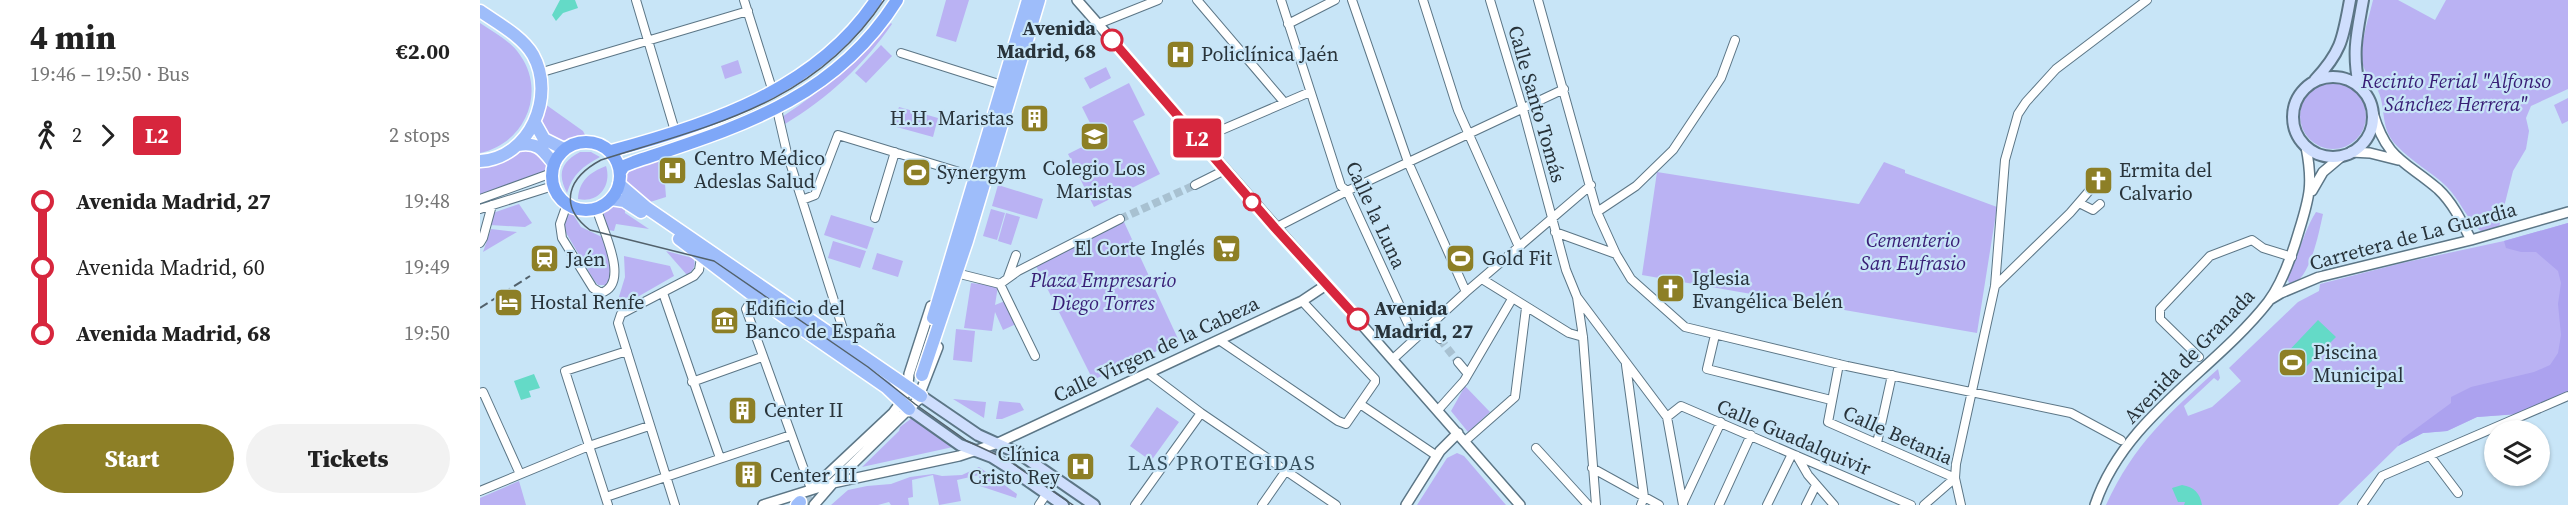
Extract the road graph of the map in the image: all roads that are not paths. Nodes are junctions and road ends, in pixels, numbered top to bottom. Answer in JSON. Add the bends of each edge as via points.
{"nodes":[{"id":1,"x":636,"y":0,"type":"edge"},
{"id":2,"x":744,"y":0,"type":"edge"},
{"id":3,"x":876,"y":0,"type":"edge"},
{"id":4,"x":897,"y":0,"type":"edge"},
{"id":5,"x":1028,"y":0,"type":"edge"},
{"id":6,"x":1039,"y":0,"type":"edge"},
{"id":7,"x":1077,"y":0,"type":"edge"},
{"id":8,"x":1158,"y":0,"type":"edge"},
{"id":9,"x":1197,"y":0,"type":"edge"},
{"id":10,"x":1281,"y":0,"type":"edge"},
{"id":11,"x":1335,"y":0,"type":"edge"},
{"id":12,"x":1352,"y":0,"type":"edge"},
{"id":13,"x":1423,"y":0,"type":"edge"},
{"id":14,"x":1490,"y":0,"type":"edge"},
{"id":15,"x":1538,"y":0,"type":"edge"},
{"id":16,"x":2147,"y":0,"type":"edge"},
{"id":17,"x":2350,"y":0,"type":"edge"},
{"id":18,"x":2363,"y":0,"type":"edge"},
{"id":19,"x":480,"y":10,"type":"edge"},
{"id":20,"x":748,"y":11,"type":"junction"},
{"id":21,"x":1098,"y":24,"type":"junction"},
{"id":22,"x":1288,"y":24,"type":"junction"},
{"id":23,"x":1735,"y":40,"type":"dead end"},
{"id":24,"x":648,"y":41,"type":"junction"},
{"id":25,"x":901,"y":53,"type":"dead end"},
{"id":26,"x":539,"y":73,"type":"junction"},
{"id":27,"x":2315,"y":81,"type":"junction"},
{"id":28,"x":2359,"y":86,"type":"junction"},
{"id":29,"x":1008,"y":87,"type":"junction"},
{"id":30,"x":1564,"y":89,"type":"junction"},
{"id":31,"x":773,"y":92,"type":"junction"},
{"id":32,"x":1310,"y":92,"type":"junction"},
{"id":33,"x":1284,"y":102,"type":"junction"},
{"id":34,"x":1523,"y":107,"type":"junction"},
{"id":35,"x":779,"y":108,"type":"junction"},
{"id":36,"x":2373,"y":113,"type":"junction"},
{"id":37,"x":535,"y":123,"type":"junction"},
{"id":38,"x":675,"y":131,"type":"junction"},
{"id":39,"x":1468,"y":134,"type":"junction"},
{"id":40,"x":1198,"y":140,"type":"junction"},
{"id":41,"x":518,"y":145,"type":"junction"},
{"id":42,"x":2306,"y":147,"type":"junction"},
{"id":43,"x":564,"y":149,"type":"junction"},
{"id":44,"x":610,"y":151,"type":"junction"},
{"id":45,"x":895,"y":152,"type":"junction"},
{"id":46,"x":2346,"y":154,"type":"junction"},
{"id":47,"x":480,"y":160,"type":"edge"},
{"id":48,"x":2399,"y":161,"type":"junction"},
{"id":49,"x":1408,"y":162,"type":"junction"},
{"id":50,"x":1225,"y":170,"type":"junction"},
{"id":51,"x":553,"y":174,"type":"junction"},
{"id":52,"x":620,"y":178,"type":"junction"},
{"id":53,"x":981,"y":178,"type":"junction"},
{"id":54,"x":1196,"y":184,"type":"tunnel mouth"},
{"id":55,"x":1591,"y":185,"type":"junction"},
{"id":56,"x":1347,"y":191,"type":"junction"},
{"id":57,"x":2089,"y":191,"type":"dead end"},
{"id":58,"x":2311,"y":193,"type":"junction"},
{"id":59,"x":480,"y":199,"type":"edge"},
{"id":60,"x":611,"y":199,"type":"junction"},
{"id":61,"x":802,"y":200,"type":"junction"},
{"id":62,"x":2079,"y":203,"type":"junction"},
{"id":63,"x":567,"y":204,"type":"junction"},
{"id":64,"x":2100,"y":204,"type":"dead end"},
{"id":65,"x":492,"y":205,"type":"junction"},
{"id":66,"x":480,"y":208,"type":"edge"},
{"id":67,"x":599,"y":208,"type":"junction"},
{"id":68,"x":1597,"y":212,"type":"junction"},
{"id":69,"x":2568,"y":212,"type":"edge"},
{"id":70,"x":876,"y":218,"type":"dead end"},
{"id":71,"x":1551,"y":218,"type":"junction"},
{"id":72,"x":1120,"y":219,"type":"tunnel mouth"},
{"id":73,"x":1275,"y":228,"type":"junction"},
{"id":74,"x":1555,"y":232,"type":"junction"},
{"id":75,"x":1608,"y":236,"type":"junction"},
{"id":76,"x":2471,"y":240,"type":"junction"},
{"id":77,"x":480,"y":243,"type":"edge"},
{"id":78,"x":1519,"y":246,"type":"junction"},
{"id":79,"x":1598,"y":248,"type":"junction"},
{"id":80,"x":1616,"y":254,"type":"junction"},
{"id":81,"x":1016,"y":255,"type":"dead end"},
{"id":82,"x":2292,"y":256,"type":"junction"},
{"id":83,"x":701,"y":258,"type":"junction"},
{"id":84,"x":951,"y":276,"type":"junction"},
{"id":85,"x":1008,"y":277,"type":"junction"},
{"id":86,"x":1482,"y":279,"type":"junction"},
{"id":87,"x":1000,"y":284,"type":"junction"},
{"id":88,"x":1326,"y":285,"type":"junction"},
{"id":89,"x":1995,"y":286,"type":"junction"},
{"id":90,"x":1466,"y":292,"type":"junction"},
{"id":91,"x":663,"y":293,"type":"junction"},
{"id":92,"x":754,"y":296,"type":"junction"},
{"id":93,"x":1577,"y":297,"type":"junction"},
{"id":94,"x":1512,"y":299,"type":"junction"},
{"id":95,"x":2269,"y":300,"type":"junction"},
{"id":96,"x":1302,"y":301,"type":"junction"},
{"id":97,"x":1526,"y":308,"type":"junction"},
{"id":98,"x":1429,"y":325,"type":"junction"},
{"id":99,"x":1715,"y":335,"type":"junction"},
{"id":100,"x":1583,"y":337,"type":"junction"},
{"id":101,"x":1415,"y":339,"type":"junction"},
{"id":102,"x":1440,"y":339,"type":"tunnel mouth"},
{"id":103,"x":1219,"y":340,"type":"junction"},
{"id":104,"x":844,"y":342,"type":"junction"},
{"id":105,"x":627,"y":351,"type":"junction"},
{"id":106,"x":1035,"y":356,"type":"dead end"},
{"id":107,"x":762,"y":357,"type":"junction"},
{"id":108,"x":2199,"y":357,"type":"dead end"},
{"id":109,"x":1393,"y":359,"type":"junction"},
{"id":110,"x":1458,"y":362,"type":"tunnel mouth"},
{"id":111,"x":1626,"y":364,"type":"junction"},
{"id":112,"x":1839,"y":364,"type":"junction"},
{"id":113,"x":1148,"y":373,"type":"junction"},
{"id":114,"x":1468,"y":374,"type":"junction"},
{"id":115,"x":919,"y":375,"type":"tunnel mouth"},
{"id":116,"x":1892,"y":375,"type":"junction"},
{"id":117,"x":692,"y":382,"type":"junction"},
{"id":118,"x":909,"y":386,"type":"junction"},
{"id":119,"x":1970,"y":391,"type":"junction"},
{"id":120,"x":482,"y":393,"type":"edge"},
{"id":121,"x":921,"y":396,"type":"junction"},
{"id":122,"x":2568,"y":396,"type":"edge"},
{"id":123,"x":1831,"y":400,"type":"junction"},
{"id":124,"x":1360,"y":404,"type":"junction"},
{"id":125,"x":905,"y":405,"type":"junction"},
{"id":126,"x":1438,"y":410,"type":"junction"},
{"id":127,"x":1201,"y":413,"type":"junction"},
{"id":128,"x":1667,"y":417,"type":"junction"},
{"id":129,"x":1721,"y":422,"type":"junction"},
{"id":130,"x":649,"y":426,"type":"junction"},
{"id":131,"x":1458,"y":433,"type":"junction"},
{"id":132,"x":792,"y":435,"type":"junction"},
{"id":133,"x":1751,"y":435,"type":"junction"},
{"id":134,"x":2121,"y":440,"type":"dead end"},
{"id":135,"x":1465,"y":441,"type":"junction"},
{"id":136,"x":998,"y":443,"type":"junction"},
{"id":137,"x":1876,"y":443,"type":"junction"},
{"id":138,"x":589,"y":446,"type":"junction"},
{"id":139,"x":1536,"y":448,"type":"dead end"},
{"id":140,"x":974,"y":452,"type":"junction"},
{"id":141,"x":1795,"y":455,"type":"junction"},
{"id":142,"x":1437,"y":456,"type":"junction"},
{"id":143,"x":2430,"y":456,"type":"junction"},
{"id":144,"x":720,"y":458,"type":"junction"},
{"id":145,"x":1592,"y":468,"type":"junction"},
{"id":146,"x":1285,"y":472,"type":"junction"},
{"id":147,"x":520,"y":474,"type":"junction"},
{"id":148,"x":666,"y":477,"type":"junction"},
{"id":149,"x":1608,"y":478,"type":"junction"},
{"id":150,"x":1955,"y":478,"type":"junction"},
{"id":151,"x":833,"y":483,"type":"junction"},
{"id":152,"x":1816,"y":484,"type":"junction"},
{"id":153,"x":811,"y":489,"type":"junction"},
{"id":154,"x":480,"y":491,"type":"edge"},
{"id":155,"x":1594,"y":491,"type":"junction"},
{"id":156,"x":1047,"y":493,"type":"junction"},
{"id":157,"x":2458,"y":493,"type":"dead end"},
{"id":158,"x":607,"y":501,"type":"edge"},
{"id":159,"x":1643,"y":501,"type":"edge"},
{"id":160,"x":795,"y":504,"type":"edge"},
{"id":161,"x":675,"y":505,"type":"edge"},
{"id":162,"x":763,"y":505,"type":"edge"},
{"id":163,"x":814,"y":505,"type":"edge"},
{"id":164,"x":1039,"y":505,"type":"edge"},
{"id":165,"x":1063,"y":505,"type":"edge"},
{"id":166,"x":1094,"y":505,"type":"edge"},
{"id":167,"x":1135,"y":505,"type":"edge"},
{"id":168,"x":1262,"y":505,"type":"edge"},
{"id":169,"x":1336,"y":505,"type":"edge"},
{"id":170,"x":1406,"y":505,"type":"edge"},
{"id":171,"x":1520,"y":505,"type":"edge"},
{"id":172,"x":1588,"y":505,"type":"edge"},
{"id":173,"x":1596,"y":505,"type":"edge"},
{"id":174,"x":1659,"y":505,"type":"edge"},
{"id":175,"x":1683,"y":505,"type":"edge"},
{"id":176,"x":1719,"y":505,"type":"edge"},
{"id":177,"x":1767,"y":505,"type":"edge"},
{"id":178,"x":1806,"y":505,"type":"edge"},
{"id":179,"x":1834,"y":505,"type":"edge"},
{"id":180,"x":1911,"y":505,"type":"edge"},
{"id":181,"x":1924,"y":505,"type":"edge"},
{"id":182,"x":1961,"y":505,"type":"edge"},
{"id":183,"x":2096,"y":505,"type":"edge"},
{"id":184,"x":2362,"y":505,"type":"edge"}],
"edges":[{"from":1,"to":24,"type":"street"},
{"from":2,"to":20,"type":"street"},
{"from":3,"to":31,"type":"highway","via":[[845,39]]},
{"from":4,"to":35,"type":"highway","via":[[861,46]]},
{"from":5,"to":29,"type":"main road"},
{"from":6,"to":29,"type":"main road"},
{"from":7,"to":21,"type":"street"},
{"from":8,"to":21,"type":"street"},
{"from":9,"to":33,"type":"street"},
{"from":10,"to":22,"type":"street","name":"Calle la Luna"},
{"from":11,"to":22,"type":"street"},
{"from":12,"to":49,"type":"street"},
{"from":13,"to":39,"type":"street"},
{"from":14,"to":34,"type":"street","name":"Calle Santo Tomás"},
{"from":15,"to":30,"type":"street"},
{"from":16,"to":89,"type":"street","via":[[2056,69],[2018,114],[2006,160]]},
{"from":17,"to":27,"type":"main road","via":[[2342,43]]},
{"from":18,"to":28,"type":"main road","via":[[2354,49]]},
{"from":19,"to":26,"type":"main road","via":[[524,43]]},
{"from":20,"to":24,"type":"street"},
{"from":20,"to":31,"type":"street"},
{"from":21,"to":40,"type":"street"},
{"from":22,"to":32,"type":"street","name":"Calle la Luna"},
{"from":23,"to":68,"type":"street","via":[[1721,78],[1672,150],[1636,186]]},
{"from":24,"to":26,"type":"street"},
{"from":24,"to":38,"type":"street"},
{"from":25,"to":29,"type":"street"},
{"from":26,"to":37,"type":"main road","via":[[541,95]]},
{"from":27,"to":28,"type":"main road","via":[[2338,77]]},
{"from":27,"to":42,"type":"main road","via":[[2300,93],[2293,111],[2295,130]]},
{"from":28,"to":36,"type":"main road","via":[[2369,98]]},
{"from":29,"to":53,"type":"main road"},
{"from":30,"to":34,"type":"street"},
{"from":30,"to":55,"type":"street"},
{"from":31,"to":38,"type":"highway","via":[[732,112]]},
{"from":32,"to":33,"type":"street"},
{"from":32,"to":56,"type":"street","name":"Calle la Luna","via":[[1341,186]]},
{"from":33,"to":40,"type":"street"},
{"from":34,"to":39,"type":"street"},
{"from":34,"to":71,"type":"street","name":"Calle Santo Tomás"},
{"from":35,"to":52,"type":"highway","via":[[624,166]]},
{"from":35,"to":61,"type":"street"},
{"from":36,"to":46,"type":"main road","via":[[2366,139]]},
{"from":36,"to":48,"type":"street","via":[[2380,136]]},
{"from":37,"to":41,"type":"main road"},
{"from":37,"to":43,"type":"main road","via":[[544,138]]},
{"from":38,"to":44,"type":"highway"},
{"from":39,"to":49,"type":"street"},
{"from":39,"to":78,"type":"street"},
{"from":40,"to":50,"type":"street"},
{"from":41,"to":47,"type":"main road","via":[[500,156]]},
{"from":41,"to":51,"type":"main road","via":[[537,146]]},
{"from":42,"to":46,"type":"main road","via":[[2323,156]]},
{"from":42,"to":58,"type":"street","name":"Avenida de Granada"},
{"from":43,"to":44,"type":"highway","via":[[590,141]]},
{"from":43,"to":51,"type":"highway"},
{"from":44,"to":52,"type":"highway","via":[[618,162]]},
{"from":45,"to":53,"type":"street"},
{"from":45,"to":61,"type":"street","via":[[838,135],[815,195]]},
{"from":45,"to":70,"type":"street"},
{"from":46,"to":48,"type":"street","via":[[2370,153]]},
{"from":46,"to":58,"type":"street","name":"Avenida de Granada","via":[[2323,172]]},
{"from":48,"to":76,"type":"street","via":[[2438,189]]},
{"from":49,"to":56,"type":"street"},
{"from":49,"to":90,"type":"street"},
{"from":50,"to":54,"type":"street"},
{"from":50,"to":73,"type":"street"},
{"from":51,"to":59,"type":"street"},
{"from":51,"to":63,"type":"highway","via":[[558,196]]},
{"from":51,"to":65,"type":"street"},
{"from":52,"to":60,"type":"highway"},
{"from":52,"to":104,"type":"main road","via":[[647,208]]},
{"from":53,"to":84,"type":"main road"},
{"from":55,"to":68,"type":"street"},
{"from":55,"to":71,"type":"street"},
{"from":56,"to":73,"type":"street"},
{"from":56,"to":101,"type":"street","name":"Calle la Luna"},
{"from":57,"to":62,"type":"street"},
{"from":58,"to":82,"type":"street","name":"Avenida de Granada"},
{"from":60,"to":67,"type":"highway"},
{"from":60,"to":83,"type":"main road","via":[[624,201]]},
{"from":61,"to":104,"type":"street"},
{"from":62,"to":64,"type":"street","via":[[2093,210]]},
{"from":62,"to":89,"type":"street"},
{"from":63,"to":67,"type":"highway","via":[[580,210]]},
{"from":63,"to":67,"type":"street","via":[[560,224],[562,238],[593,288],[601,292],[614,283],[615,272]]},
{"from":65,"to":66,"type":"street"},
{"from":65,"to":77,"type":"street"},
{"from":68,"to":75,"type":"street"},
{"from":69,"to":76,"type":"street","name":"Carretera de La Guardia"},
{"from":71,"to":74,"type":"street","name":"Calle Santo Tomás"},
{"from":71,"to":78,"type":"street"},
{"from":72,"to":85,"type":"street"},
{"from":73,"to":88,"type":"street"},
{"from":74,"to":79,"type":"street"},
{"from":74,"to":93,"type":"street","name":"Calle Santo Tomás"},
{"from":75,"to":79,"type":"street"},
{"from":75,"to":80,"type":"street"},
{"from":76,"to":95,"type":"street","name":"Carretera de La Guardia","via":[[2319,277]]},
{"from":78,"to":86,"type":"street"},
{"from":79,"to":80,"type":"street"},
{"from":80,"to":99,"type":"street","via":[[1630,279],[1685,327]]},
{"from":81,"to":85,"type":"street"},
{"from":82,"to":95,"type":"street","name":"Avenida de Granada"},
{"from":82,"to":108,"type":"street","via":[[2263,248],[2252,240],[2210,256],[2160,309],[2160,319]]},
{"from":83,"to":91,"type":"street","via":[[694,276]]},
{"from":83,"to":92,"type":"main road"},
{"from":84,"to":87,"type":"street"},
{"from":84,"to":115,"type":"main road"},
{"from":84,"to":118,"type":"street","via":[[936,290]]},
{"from":84,"to":121,"type":"street","via":[[955,294]]},
{"from":85,"to":87,"type":"street"},
{"from":86,"to":90,"type":"street"},
{"from":86,"to":94,"type":"street"},
{"from":87,"to":106,"type":"street"},
{"from":88,"to":96,"type":"street","name":"Calle Virgen de la Cabeza"},
{"from":88,"to":109,"type":"street"},
{"from":89,"to":119,"type":"street"},
{"from":90,"to":98,"type":"street"},
{"from":91,"to":105,"type":"street","via":[[621,314],[618,323]]},
{"from":91,"to":117,"type":"street"},
{"from":92,"to":107,"type":"street","via":[[746,309]]},
{"from":92,"to":125,"type":"main road","via":[[886,387]]},
{"from":93,"to":100,"type":"street"},
{"from":93,"to":111,"type":"street"},
{"from":94,"to":97,"type":"street"},
{"from":94,"to":114,"type":"street"},
{"from":95,"to":183,"type":"street","name":"Avenida de Granada","via":[[2132,441],[2113,468]]},
{"from":96,"to":103,"type":"street","name":"Calle Virgen de la Cabeza"},
{"from":96,"to":124,"type":"street","via":[[1373,377],[1375,382]]},
{"from":97,"to":100,"type":"street"},
{"from":97,"to":135,"type":"street","via":[[1515,397]]},
{"from":98,"to":101,"type":"street"},
{"from":98,"to":102,"type":"street"},
{"from":99,"to":112,"type":"street"},
{"from":99,"to":123,"type":"street","via":[[1707,369]]},
{"from":100,"to":145,"type":"street"},
{"from":101,"to":109,"type":"street"},
{"from":103,"to":113,"type":"street","name":"Calle Virgen de la Cabeza"},
{"from":103,"to":124,"type":"street","via":[[1338,421],[1346,424]]},
{"from":104,"to":118,"type":"main road"},
{"from":105,"to":130,"type":"street"},
{"from":105,"to":138,"type":"street","via":[[565,371]]},
{"from":107,"to":117,"type":"street"},
{"from":107,"to":132,"type":"street"},
{"from":109,"to":126,"type":"street"},
{"from":110,"to":114,"type":"street"},
{"from":111,"to":128,"type":"street"},
{"from":111,"to":159,"type":"street"},
{"from":112,"to":116,"type":"street"},
{"from":112,"to":123,"type":"street"},
{"from":113,"to":127,"type":"street"},
{"from":113,"to":136,"type":"street","name":"Calle Virgen de la Cabeza"},
{"from":114,"to":126,"type":"street"},
{"from":116,"to":119,"type":"street"},
{"from":116,"to":137,"type":"street"},
{"from":117,"to":144,"type":"street"},
{"from":118,"to":121,"type":"main road"},
{"from":118,"to":125,"type":"street"},
{"from":119,"to":134,"type":"street","via":[[2072,413]]},
{"from":119,"to":150,"type":"street"},
{"from":120,"to":147,"type":"street"},
{"from":121,"to":125,"type":"street"},
{"from":121,"to":136,"type":"main road","via":[[978,435]]},
{"from":122,"to":143,"type":"street"},
{"from":123,"to":137,"type":"street","name":"Calle Betania","via":[[1827,422]]},
{"from":124,"to":142,"type":"street"},
{"from":125,"to":140,"type":"main road"},
{"from":125,"to":151,"type":"street"},
{"from":125,"to":153,"type":"street"},
{"from":126,"to":131,"type":"street"},
{"from":127,"to":146,"type":"street"},
{"from":127,"to":167,"type":"street"},
{"from":128,"to":129,"type":"street","name":"Calle Guadalquivir","via":[[1681,406]]},
{"from":128,"to":175,"type":"street"},
{"from":129,"to":133,"type":"street","name":"Calle Guadalquivir"},
{"from":129,"to":175,"type":"street"},
{"from":130,"to":138,"type":"street"},
{"from":130,"to":148,"type":"street"},
{"from":131,"to":135,"type":"street"},
{"from":131,"to":142,"type":"street"},
{"from":132,"to":144,"type":"street"},
{"from":132,"to":153,"type":"street"},
{"from":133,"to":141,"type":"street","name":"Calle Guadalquivir"},
{"from":133,"to":176,"type":"street"},
{"from":135,"to":171,"type":"street"},
{"from":136,"to":140,"type":"street","name":"Calle Virgen de la Cabeza"},
{"from":136,"to":166,"type":"main road"},
{"from":137,"to":150,"type":"street","name":"Calle Betania"},
{"from":138,"to":147,"type":"street"},
{"from":138,"to":158,"type":"street"},
{"from":139,"to":172,"type":"street"},
{"from":140,"to":151,"type":"street","name":"Calle Virgen de la Cabeza"},
{"from":140,"to":156,"type":"main road","via":[[992,458]]},
{"from":141,"to":152,"type":"street"},
{"from":141,"to":177,"type":"street"},
{"from":141,"to":180,"type":"street","name":"Calle Guadalquivir"},
{"from":142,"to":170,"type":"street"},
{"from":143,"to":157,"type":"street"},
{"from":143,"to":184,"type":"street","via":[[2382,476]]},
{"from":144,"to":148,"type":"street"},
{"from":145,"to":149,"type":"street"},
{"from":145,"to":155,"type":"street"},
{"from":146,"to":168,"type":"street"},
{"from":146,"to":169,"type":"street"},
{"from":147,"to":154,"type":"street"},
{"from":148,"to":158,"type":"street"},
{"from":148,"to":161,"type":"street"},
{"from":149,"to":155,"type":"street","via":[[1598,483]]},
{"from":149,"to":159,"type":"street"},
{"from":150,"to":181,"type":"street"},
{"from":150,"to":182,"type":"street"},
{"from":151,"to":153,"type":"street","name":"Calle Virgen de la Cabeza"},
{"from":151,"to":163,"type":"street"},
{"from":152,"to":178,"type":"street"},
{"from":152,"to":179,"type":"street"},
{"from":153,"to":160,"type":"street"},
{"from":153,"to":162,"type":"street","name":"Calle Virgen de la Cabeza"},
{"from":155,"to":173,"type":"street"},
{"from":156,"to":164,"type":"street"},
{"from":156,"to":165,"type":"main road"},
{"from":159,"to":174,"type":"street"}]}
